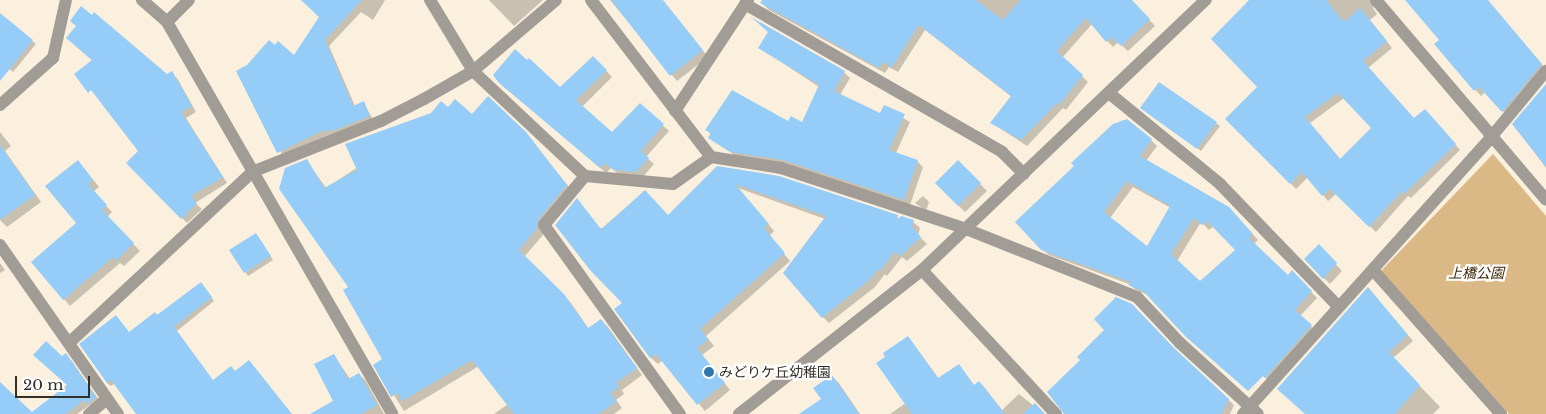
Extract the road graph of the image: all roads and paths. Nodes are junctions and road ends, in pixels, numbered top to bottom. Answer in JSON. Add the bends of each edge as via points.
{"nodes":[{"id":1,"x":66,"y":0,"type":"edge"},
{"id":2,"x":142,"y":0,"type":"edge"},
{"id":3,"x":189,"y":0,"type":"edge"},
{"id":4,"x":430,"y":0,"type":"edge"},
{"id":5,"x":556,"y":0,"type":"edge"},
{"id":6,"x":591,"y":0,"type":"edge"},
{"id":7,"x":1376,"y":0,"type":"edge"},
{"id":8,"x":747,"y":2,"type":"edge"},
{"id":9,"x":1199,"y":2,"type":"edge"},
{"id":10,"x":168,"y":22,"type":"junction"},
{"id":11,"x":473,"y":71,"type":"junction"},
{"id":12,"x":1546,"y":71,"type":"edge"},
{"id":13,"x":1109,"y":93,"type":"junction"},
{"id":14,"x":0,"y":105,"type":"edge"},
{"id":15,"x":675,"y":111,"type":"junction"},
{"id":16,"x":1492,"y":136,"type":"junction"},
{"id":17,"x":712,"y":156,"type":"junction"},
{"id":18,"x":252,"y":172,"type":"junction"},
{"id":19,"x":1024,"y":174,"type":"junction"},
{"id":20,"x":585,"y":176,"type":"junction"},
{"id":21,"x":1546,"y":200,"type":"edge"},
{"id":22,"x":966,"y":229,"type":"junction"},
{"id":23,"x":0,"y":245,"type":"edge"},
{"id":24,"x":922,"y":270,"type":"junction"},
{"id":25,"x":1373,"y":270,"type":"junction"},
{"id":26,"x":1338,"y":306,"type":"junction"},
{"id":27,"x":70,"y":342,"type":"junction"},
{"id":28,"x":107,"y":399,"type":"junction"},
{"id":29,"x":1250,"y":412,"type":"edge"},
{"id":30,"x":89,"y":414,"type":"edge"},
{"id":31,"x":118,"y":414,"type":"edge"},
{"id":32,"x":392,"y":414,"type":"edge"},
{"id":33,"x":680,"y":414,"type":"edge"},
{"id":34,"x":739,"y":414,"type":"edge"},
{"id":35,"x":1056,"y":414,"type":"edge"},
{"id":36,"x":1501,"y":414,"type":"edge"}],
"edges":[{"from":1,"to":14,"type":"street","via":[[53,58]]},
{"from":2,"to":10,"type":"street"},
{"from":3,"to":10,"type":"street"},
{"from":4,"to":11,"type":"street"},
{"from":5,"to":11,"type":"street"},
{"from":6,"to":15,"type":"street"},
{"from":7,"to":16,"type":"street"},
{"from":8,"to":15,"type":"street"},
{"from":8,"to":19,"type":"street","via":[[1002,152]]},
{"from":9,"to":13,"type":"street"},
{"from":10,"to":18,"type":"street"},
{"from":11,"to":18,"type":"street","via":[[380,121]]},
{"from":11,"to":20,"type":"street"},
{"from":12,"to":16,"type":"street"},
{"from":13,"to":19,"type":"street"},
{"from":13,"to":26,"type":"street","via":[[1220,184]]},
{"from":15,"to":17,"type":"street"},
{"from":16,"to":21,"type":"street"},
{"from":16,"to":25,"type":"street"},
{"from":17,"to":20,"type":"street","via":[[673,184]]},
{"from":17,"to":22,"type":"street","via":[[781,168]]},
{"from":18,"to":27,"type":"street"},
{"from":18,"to":32,"type":"street"},
{"from":19,"to":22,"type":"street"},
{"from":20,"to":33,"type":"street","via":[[544,225]]},
{"from":22,"to":24,"type":"street"},
{"from":22,"to":29,"type":"street","via":[[1137,297]]},
{"from":23,"to":27,"type":"street"},
{"from":24,"to":34,"type":"street"},
{"from":24,"to":35,"type":"street"},
{"from":25,"to":26,"type":"street"},
{"from":25,"to":36,"type":"street"},
{"from":26,"to":29,"type":"street"},
{"from":27,"to":28,"type":"street"},
{"from":28,"to":30,"type":"street"},
{"from":28,"to":31,"type":"street"}]}
